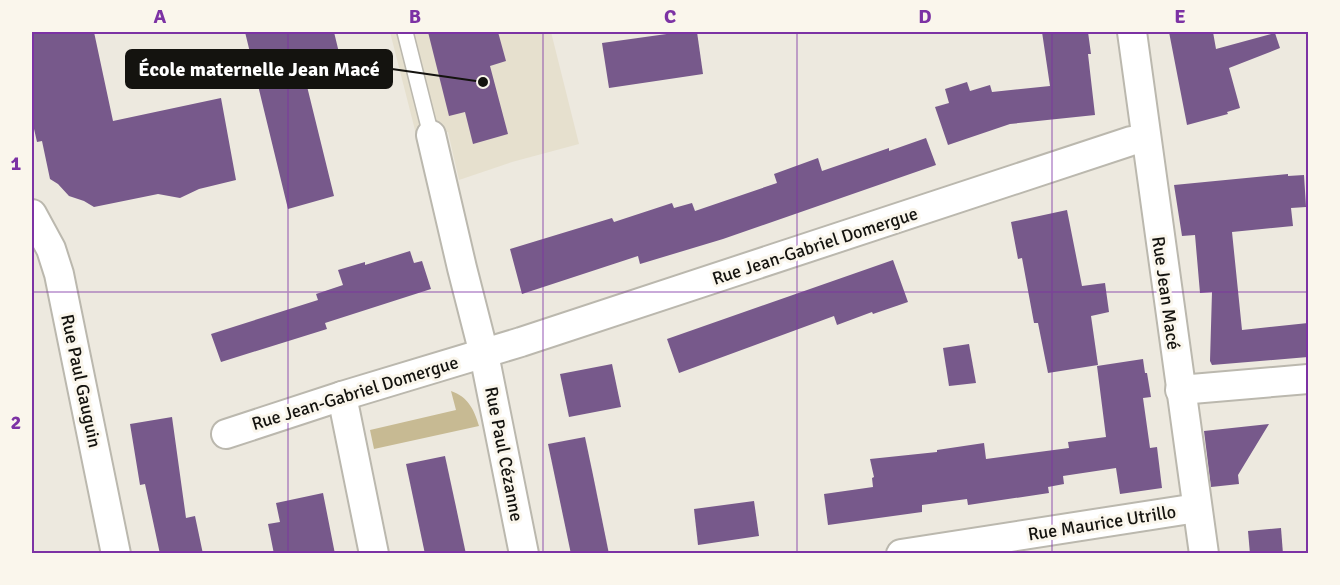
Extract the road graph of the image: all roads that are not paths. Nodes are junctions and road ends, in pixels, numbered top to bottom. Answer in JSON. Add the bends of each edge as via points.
{"nodes":[{"id":1,"x":405,"y":32,"type":"edge"},
{"id":2,"x":1131,"y":32,"type":"edge"},
{"id":3,"x":431,"y":135,"type":"joint"},
{"id":4,"x":1145,"y":139,"type":"junction"},
{"id":5,"x":32,"y":214,"type":"edge"},
{"id":6,"x":484,"y":354,"type":"junction"},
{"id":7,"x":1308,"y":380,"type":"edge"},
{"id":8,"x":1180,"y":390,"type":"junction"},
{"id":9,"x":342,"y":396,"type":"junction"},
{"id":10,"x":225,"y":434,"type":"dead end"},
{"id":11,"x":1197,"y":508,"type":"junction"},
{"id":12,"x":116,"y":554,"type":"edge"},
{"id":13,"x":374,"y":554,"type":"edge"},
{"id":14,"x":524,"y":554,"type":"edge"},
{"id":15,"x":900,"y":554,"type":"edge"},
{"id":16,"x":1204,"y":554,"type":"edge"}],
"edges":[{"from":1,"to":3,"type":"lane"},
{"from":2,"to":4,"type":"street","name":"Rue Jean Macé"},
{"from":3,"to":6,"type":"street"},
{"from":4,"to":6,"type":"street","name":"Rue Jean-Gabriel Domergue"},
{"from":4,"to":8,"type":"street","name":"Rue Jean Macé"},
{"from":5,"to":12,"type":"street","name":"Rue Paul Gauguin","via":[[59,274]]},
{"from":6,"to":9,"type":"street","name":"Rue Jean-Gabriel Domergue"},
{"from":6,"to":14,"type":"street","name":"Rue Paul Cézanne"},
{"from":7,"to":8,"type":"street"},
{"from":8,"to":11,"type":"street","name":"Rue Jean Macé"},
{"from":9,"to":10,"type":"street","name":"Rue Jean-Gabriel Domergue"},
{"from":9,"to":13,"type":"street"},
{"from":11,"to":15,"type":"street","name":"Rue Maurice Utrillo"},
{"from":11,"to":16,"type":"street","name":"Rue Jean Macé"}]}
